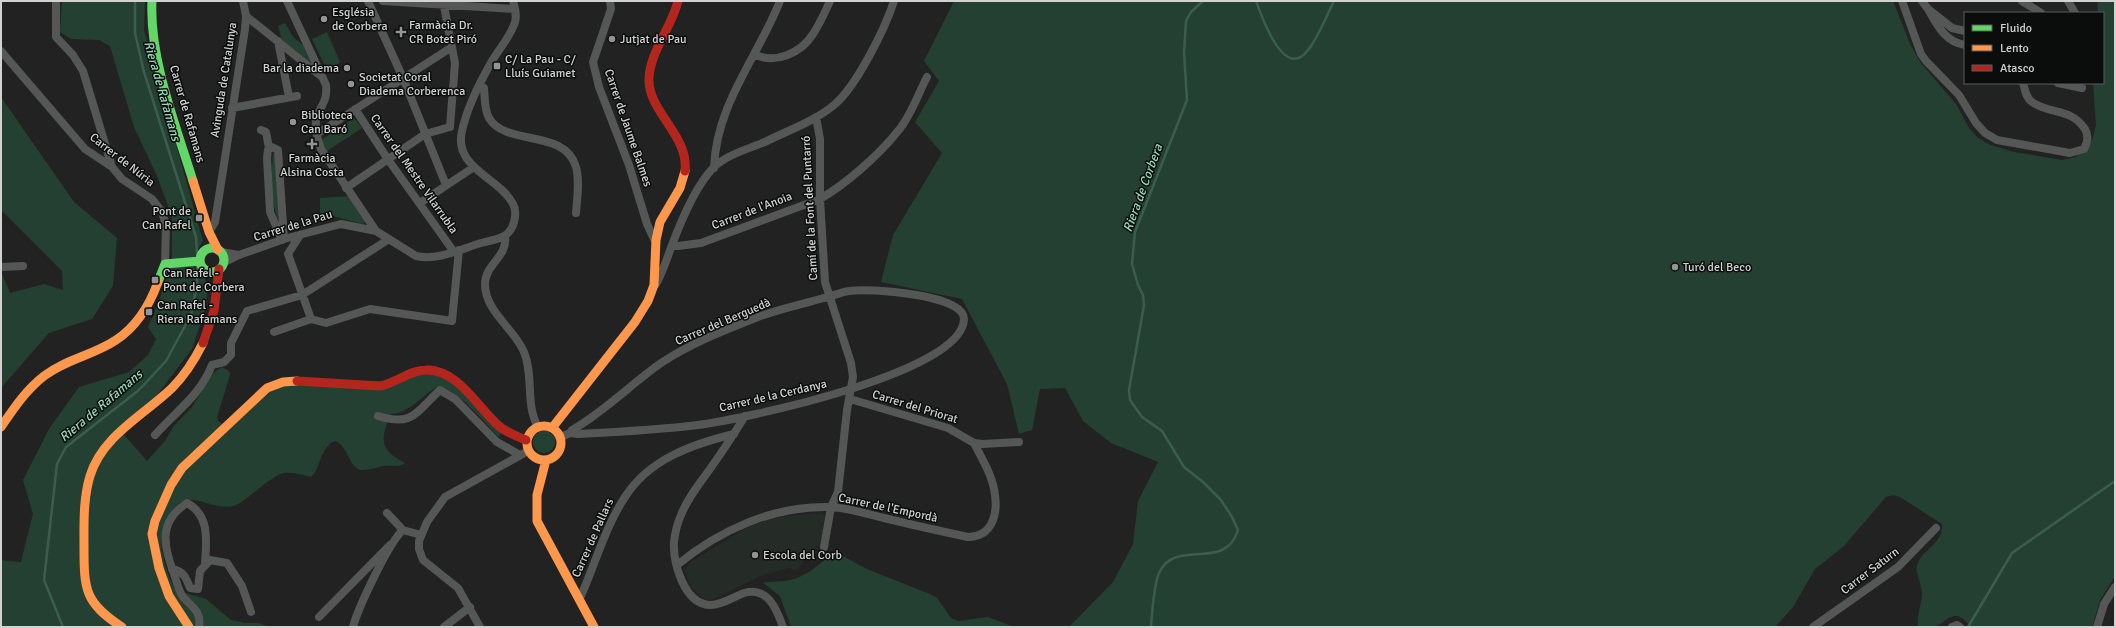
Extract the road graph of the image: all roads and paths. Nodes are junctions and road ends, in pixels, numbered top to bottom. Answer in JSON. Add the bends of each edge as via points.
{"nodes":[{"id":1,"x":56,"y":1,"type":"edge"},
{"id":2,"x":152,"y":1,"type":"edge"},
{"id":3,"x":243,"y":1,"type":"edge"},
{"id":4,"x":287,"y":1,"type":"edge"},
{"id":5,"x":368,"y":1,"type":"edge"},
{"id":6,"x":383,"y":1,"type":"edge"},
{"id":7,"x":610,"y":1,"type":"edge"},
{"id":8,"x":678,"y":1,"type":"edge"},
{"id":9,"x":780,"y":1,"type":"edge"},
{"id":10,"x":830,"y":1,"type":"edge"},
{"id":11,"x":894,"y":1,"type":"edge"},
{"id":12,"x":1902,"y":1,"type":"edge"},
{"id":13,"x":1922,"y":1,"type":"edge"},
{"id":14,"x":2022,"y":1,"type":"edge"},
{"id":15,"x":2068,"y":1,"type":"edge"},
{"id":16,"x":444,"y":3,"type":"edge"},
{"id":17,"x":514,"y":5,"type":"edge"},
{"id":18,"x":1928,"y":9,"type":"junction"},
{"id":19,"x":2039,"y":12,"type":"edge"},
{"id":20,"x":2074,"y":12,"type":"edge"},
{"id":21,"x":246,"y":16,"type":"junction"},
{"id":22,"x":1964,"y":31,"type":"edge"},
{"id":23,"x":278,"y":42,"type":"junction"},
{"id":24,"x":1964,"y":45,"type":"edge"},
{"id":25,"x":452,"y":47,"type":"junction"},
{"id":26,"x":1,"y":51,"type":"edge"},
{"id":27,"x":754,"y":54,"type":"junction"},
{"id":28,"x":927,"y":77,"type":"dead end"},
{"id":29,"x":403,"y":78,"type":"junction"},
{"id":30,"x":324,"y":79,"type":"junction"},
{"id":31,"x":2023,"y":84,"type":"edge"},
{"id":32,"x":2063,"y":84,"type":"edge"},
{"id":33,"x":480,"y":85,"type":"junction"},
{"id":34,"x":2082,"y":88,"type":"dead end"},
{"id":35,"x":297,"y":96,"type":"dead end"},
{"id":36,"x":289,"y":97,"type":"junction"},
{"id":37,"x":232,"y":108,"type":"junction"},
{"id":38,"x":354,"y":109,"type":"junction"},
{"id":39,"x":816,"y":117,"type":"junction"},
{"id":40,"x":464,"y":123,"type":"junction"},
{"id":41,"x":450,"y":125,"type":"junction"},
{"id":42,"x":261,"y":130,"type":"dead end"},
{"id":43,"x":462,"y":132,"type":"junction"},
{"id":44,"x":317,"y":134,"type":"junction"},
{"id":45,"x":425,"y":134,"type":"junction"},
{"id":46,"x":269,"y":148,"type":"junction"},
{"id":47,"x":387,"y":158,"type":"junction"},
{"id":48,"x":112,"y":167,"type":"junction"},
{"id":49,"x":474,"y":167,"type":"junction"},
{"id":50,"x":714,"y":168,"type":"junction"},
{"id":51,"x":446,"y":185,"type":"junction"},
{"id":52,"x":346,"y":188,"type":"junction"},
{"id":53,"x":820,"y":199,"type":"junction"},
{"id":54,"x":420,"y":203,"type":"junction"},
{"id":55,"x":576,"y":213,"type":"dead end"},
{"id":56,"x":646,"y":217,"type":"junction"},
{"id":57,"x":661,"y":220,"type":"junction"},
{"id":58,"x":376,"y":231,"type":"junction"},
{"id":59,"x":209,"y":232,"type":"junction"},
{"id":60,"x":300,"y":235,"type":"junction"},
{"id":61,"x":505,"y":236,"type":"junction"},
{"id":62,"x":389,"y":238,"type":"junction"},
{"id":63,"x":283,"y":240,"type":"junction"},
{"id":64,"x":655,"y":241,"type":"junction"},
{"id":65,"x":672,"y":245,"type":"junction"},
{"id":66,"x":220,"y":251,"type":"junction"},
{"id":67,"x":457,"y":251,"type":"junction"},
{"id":68,"x":238,"y":255,"type":"junction"},
{"id":69,"x":204,"y":261,"type":"junction"},
{"id":70,"x":170,"y":263,"type":"junction"},
{"id":71,"x":24,"y":266,"type":"dead end"},
{"id":72,"x":221,"y":266,"type":"junction"},
{"id":73,"x":1,"y":267,"type":"edge"},
{"id":74,"x":216,"y":284,"type":"junction"},
{"id":75,"x":653,"y":288,"type":"junction"},
{"id":76,"x":302,"y":296,"type":"junction"},
{"id":77,"x":828,"y":297,"type":"junction"},
{"id":78,"x":964,"y":316,"type":"joint"},
{"id":79,"x":311,"y":319,"type":"junction"},
{"id":80,"x":274,"y":332,"type":"dead end"},
{"id":81,"x":852,"y":389,"type":"junction"},
{"id":82,"x":850,"y":399,"type":"junction"},
{"id":83,"x":378,"y":416,"type":"dead end"},
{"id":84,"x":745,"y":416,"type":"junction"},
{"id":85,"x":1,"y":427,"type":"edge"},
{"id":86,"x":538,"y":427,"type":"junction"},
{"id":87,"x":552,"y":428,"type":"junction"},
{"id":88,"x":574,"y":432,"type":"junction"},
{"id":89,"x":155,"y":434,"type":"dead end"},
{"id":90,"x":734,"y":434,"type":"junction"},
{"id":91,"x":560,"y":437,"type":"junction"},
{"id":92,"x":526,"y":440,"type":"junction"},
{"id":93,"x":1019,"y":442,"type":"dead end"},
{"id":94,"x":974,"y":443,"type":"junction"},
{"id":95,"x":524,"y":453,"type":"junction"},
{"id":96,"x":546,"y":460,"type":"junction"},
{"id":97,"x":831,"y":507,"type":"junction"},
{"id":98,"x":388,"y":513,"type":"dead end"},
{"id":99,"x":1936,"y":528,"type":"dead end"},
{"id":100,"x":403,"y":530,"type":"junction"},
{"id":101,"x":421,"y":535,"type":"junction"},
{"id":102,"x":391,"y":544,"type":"junction"},
{"id":103,"x":824,"y":547,"type":"dead end"},
{"id":104,"x":205,"y":565,"type":"junction"},
{"id":105,"x":677,"y":566,"type":"junction"},
{"id":106,"x":172,"y":569,"type":"junction"},
{"id":107,"x":2115,"y":587,"type":"edge"},
{"id":108,"x":580,"y":598,"type":"junction"},
{"id":109,"x":470,"y":607,"type":"junction"},
{"id":110,"x":251,"y":612,"type":"dead end"},
{"id":111,"x":319,"y":617,"type":"dead end"},
{"id":112,"x":122,"y":627,"type":"edge"},
{"id":113,"x":189,"y":627,"type":"edge"},
{"id":114,"x":199,"y":627,"type":"edge"},
{"id":115,"x":353,"y":627,"type":"edge"},
{"id":116,"x":444,"y":627,"type":"edge"},
{"id":117,"x":480,"y":627,"type":"edge"},
{"id":118,"x":594,"y":627,"type":"edge"},
{"id":119,"x":783,"y":627,"type":"edge"},
{"id":120,"x":1813,"y":627,"type":"edge"},
{"id":121,"x":1952,"y":627,"type":"edge"},
{"id":122,"x":1960,"y":627,"type":"edge"},
{"id":123,"x":2097,"y":627,"type":"edge"}],
"edges":[{"from":1,"to":48,"type":"street","via":[[56,37],[73,55],[83,71]]},
{"from":2,"to":59,"type":"street","name":"Carrer de Rafamans","via":[[151,21],[164,86]]},
{"from":3,"to":21,"type":"street","name":"Avinguda de Catalunya"},
{"from":4,"to":30,"type":"street"},
{"from":5,"to":29,"type":"street"},
{"from":6,"to":16,"type":"street"},
{"from":7,"to":56,"type":"street","name":"Carrer de Jaume Balmes","via":[[611,9],[593,62],[599,87]]},
{"from":8,"to":57,"type":"street","via":[[670,28],[649,71],[649,84],[685,157],[682,186]]},
{"from":9,"to":27,"type":"street"},
{"from":10,"to":27,"type":"street","via":[[814,33],[802,46],[789,54],[772,59]]},
{"from":11,"to":39,"type":"street","via":[[867,58],[844,94],[833,106]]},
{"from":12,"to":31,"type":"street","via":[[1921,54],[1959,95],[1985,133],[1997,140],[2070,153],[2084,149],[2088,140],[2087,132],[2079,121],[2065,113],[2031,102],[2026,96]]},
{"from":13,"to":18,"type":"street"},
{"from":14,"to":19,"type":"street"},
{"from":15,"to":20,"type":"street"},
{"from":16,"to":17,"type":"street"},
{"from":16,"to":25,"type":"street"},
{"from":17,"to":33,"type":"street","via":[[514,24]]},
{"from":18,"to":22,"type":"street","via":[[1952,28]]},
{"from":18,"to":24,"type":"street","via":[[1943,34]]},
{"from":21,"to":23,"type":"street"},
{"from":21,"to":37,"type":"street","name":"Avinguda de Catalunya"},
{"from":23,"to":30,"type":"street"},
{"from":23,"to":36,"type":"street"},
{"from":25,"to":29,"type":"street"},
{"from":25,"to":41,"type":"street","via":[[455,63]]},
{"from":26,"to":48,"type":"street","name":"Carrer de Núria","via":[[85,149]]},
{"from":27,"to":50,"type":"street","via":[[728,105],[714,158]]},
{"from":28,"to":53,"type":"street","name":"Carrer de l'Anoia","via":[[899,131],[863,167]]},
{"from":29,"to":38,"type":"street"},
{"from":29,"to":45,"type":"street"},
{"from":30,"to":44,"type":"street","via":[[327,96],[316,121]]},
{"from":32,"to":34,"type":"street"},
{"from":33,"to":40,"type":"street"},
{"from":33,"to":55,"type":"street","via":[[484,88],[487,115],[495,125],[509,132],[554,144],[570,156],[578,176]]},
{"from":35,"to":36,"type":"street"},
{"from":36,"to":37,"type":"street"},
{"from":37,"to":59,"type":"street","name":"Avinguda de Catalunya","via":[[214,222]]},
{"from":38,"to":44,"type":"street"},
{"from":38,"to":47,"type":"street","name":"Carrer del Mestre Vilarrubla"},
{"from":39,"to":50,"type":"street","via":[[726,158]]},
{"from":39,"to":53,"type":"street","name":"Camí de la Font del Puntarró","via":[[820,139]]},
{"from":40,"to":41,"type":"street"},
{"from":40,"to":43,"type":"street"},
{"from":41,"to":43,"type":"street"},
{"from":41,"to":45,"type":"street"},
{"from":42,"to":46,"type":"street","via":[[266,132]]},
{"from":43,"to":49,"type":"street","via":[[462,145]]},
{"from":44,"to":52,"type":"street","via":[[321,149]]},
{"from":45,"to":47,"type":"street"},
{"from":45,"to":51,"type":"street"},
{"from":46,"to":63,"type":"street","via":[[267,173],[270,212]]},
{"from":46,"to":63,"type":"street","via":[[275,147],[278,150]]},
{"from":47,"to":52,"type":"street"},
{"from":47,"to":54,"type":"street","name":"Carrer del Mestre Vilarrubla"},
{"from":48,"to":70,"type":"street","name":"Carrer de Núria","via":[[122,178],[152,199],[162,212]]},
{"from":49,"to":51,"type":"street"},
{"from":49,"to":61,"type":"street","via":[[514,204],[515,217]]},
{"from":50,"to":65,"type":"street","via":[[691,203]]},
{"from":51,"to":54,"type":"street"},
{"from":52,"to":58,"type":"street"},
{"from":53,"to":65,"type":"street","name":"Carrer de l'Anoia","via":[[701,243]]},
{"from":53,"to":77,"type":"street","name":"Camí de la Font del Puntarró"},
{"from":54,"to":67,"type":"street","name":"Carrer del Mestre Vilarrubla"},
{"from":56,"to":57,"type":"street","via":[[654,221]]},
{"from":56,"to":64,"type":"street","name":"Carrer de Jaume Balmes"},
{"from":57,"to":64,"type":"street"},
{"from":58,"to":60,"type":"street","name":"Carrer de la Pau","via":[[341,224]]},
{"from":58,"to":62,"type":"street","name":"Carrer de la Pau"},
{"from":59,"to":66,"type":"street","name":"Carrer de Rafamans"},
{"from":59,"to":69,"type":"street","name":"Carrer de Rafamans"},
{"from":60,"to":63,"type":"street","name":"Carrer de la Pau"},
{"from":60,"to":76,"type":"street","via":[[288,254]]},
{"from":61,"to":67,"type":"street","name":"Carrer de la Pau"},
{"from":61,"to":86,"type":"street","via":[[504,251],[486,273],[485,291],[490,305],[524,352],[528,366],[532,414]]},
{"from":62,"to":67,"type":"street","name":"Carrer de la Pau","via":[[416,256]]},
{"from":62,"to":76,"type":"street"},
{"from":63,"to":68,"type":"street","name":"Carrer de la Pau"},
{"from":64,"to":75,"type":"street"},
{"from":65,"to":75,"type":"street"},
{"from":66,"to":68,"type":"street","name":"Carrer de la Pau"},
{"from":66,"to":69,"type":"street","via":[[213,248]]},
{"from":66,"to":72,"type":"street","name":"Carrer de Rafamans"},
{"from":67,"to":79,"type":"street","via":[[452,321],[370,309],[326,323]]},
{"from":68,"to":72,"type":"street","name":"Carrer de la Pau"},
{"from":69,"to":70,"type":"street"},
{"from":69,"to":72,"type":"street"},
{"from":69,"to":74,"type":"street"},
{"from":70,"to":85,"type":"street","via":[[152,298],[130,329],[115,341],[65,363],[45,375],[25,392]]},
{"from":71,"to":73,"type":"street"},
{"from":72,"to":74,"type":"street"},
{"from":74,"to":112,"type":"street","via":[[215,302],[208,329],[188,368],[175,386],[106,446],[94,463],[88,478],[84,511],[87,595],[97,610]]},
{"from":75,"to":87,"type":"street","via":[[640,316]]},
{"from":76,"to":79,"type":"street"},
{"from":76,"to":89,"type":"street","via":[[247,311],[231,344],[231,355],[224,362],[212,365],[194,397]]},
{"from":77,"to":78,"type":"street","name":"Carrer del Berguedà","via":[[848,291],[875,290],[905,294],[952,304],[963,312]]},
{"from":77,"to":81,"type":"street","name":"Camí de la Font del Puntarró","via":[[851,363]]},
{"from":77,"to":88,"type":"street","name":"Carrer del Berguedà","via":[[760,316],[685,349],[661,363]]},
{"from":78,"to":81,"type":"street","name":"Carrer de la Cerdanya","via":[[963,326],[958,335],[939,352]]},
{"from":79,"to":80,"type":"street"},
{"from":81,"to":82,"type":"street","name":"Camí de la Font del Puntarró"},
{"from":81,"to":84,"type":"street","name":"Carrer de la Cerdanya","via":[[822,399]]},
{"from":82,"to":94,"type":"street","name":"Carrer del Priorat","via":[[948,428]]},
{"from":82,"to":97,"type":"street","name":"Camí de la Font del Puntarró","via":[[838,492]]},
{"from":83,"to":95,"type":"street","via":[[402,421],[413,417],[440,390],[455,399],[497,442]]},
{"from":84,"to":88,"type":"street","name":"Carrer de la Cerdanya","via":[[698,425]]},
{"from":84,"to":90,"type":"street"},
{"from":86,"to":87,"type":"street"},
{"from":86,"to":92,"type":"street","via":[[530,432]]},
{"from":87,"to":91,"type":"street"},
{"from":88,"to":91,"type":"street","name":"Carrer de la Cerdanya"},
{"from":90,"to":105,"type":"street","via":[[681,513],[674,541]]},
{"from":90,"to":108,"type":"street","name":"Carrer de Pallars","via":[[681,451],[660,462],[639,479],[617,510]]},
{"from":91,"to":96,"type":"street","via":[[561,447],[555,456]]},
{"from":92,"to":95,"type":"street"},
{"from":92,"to":113,"type":"street","via":[[507,434],[464,388],[449,377],[429,370],[416,371],[386,385],[291,381],[268,388],[182,468],[171,485],[155,521],[152,534],[159,568],[169,596]]},
{"from":93,"to":94,"type":"street","name":"Carrer del Priorat"},
{"from":94,"to":97,"type":"street","name":"Carrer de l'Empordà","via":[[996,496],[993,521],[984,534],[978,537]]},
{"from":95,"to":96,"type":"street"},
{"from":95,"to":101,"type":"street","via":[[445,497]]},
{"from":96,"to":108,"type":"street","via":[[537,495],[537,521]]},
{"from":97,"to":103,"type":"street","name":"Camí de la Font del Puntarró"},
{"from":97,"to":105,"type":"street","name":"Carrer de l'Empordà","via":[[795,509],[757,518],[714,540]]},
{"from":98,"to":100,"type":"street"},
{"from":99,"to":120,"type":"street","name":"Carrer Saturn","via":[[1898,568]]},
{"from":100,"to":101,"type":"street"},
{"from":100,"to":102,"type":"street"},
{"from":101,"to":109,"type":"street","via":[[419,546],[423,560],[454,584]]},
{"from":102,"to":111,"type":"street"},
{"from":102,"to":115,"type":"street","via":[[358,610]]},
{"from":104,"to":106,"type":"street","via":[[200,571],[198,589],[190,588],[184,574]]},
{"from":104,"to":106,"type":"street","via":[[204,521],[196,508],[187,503],[171,520],[166,531],[165,546]]},
{"from":104,"to":110,"type":"street","via":[[210,560],[227,563],[242,586]]},
{"from":105,"to":119,"type":"street","via":[[686,588],[694,599],[701,603],[717,604],[745,593],[756,593],[766,597],[776,606]]},
{"from":106,"to":114,"type":"street","via":[[183,596],[197,610]]},
{"from":107,"to":123,"type":"street","via":[[2104,604]]},
{"from":108,"to":118,"type":"street"},
{"from":109,"to":116,"type":"street"},
{"from":109,"to":117,"type":"street"},
{"from":121,"to":122,"type":"street"}]}
